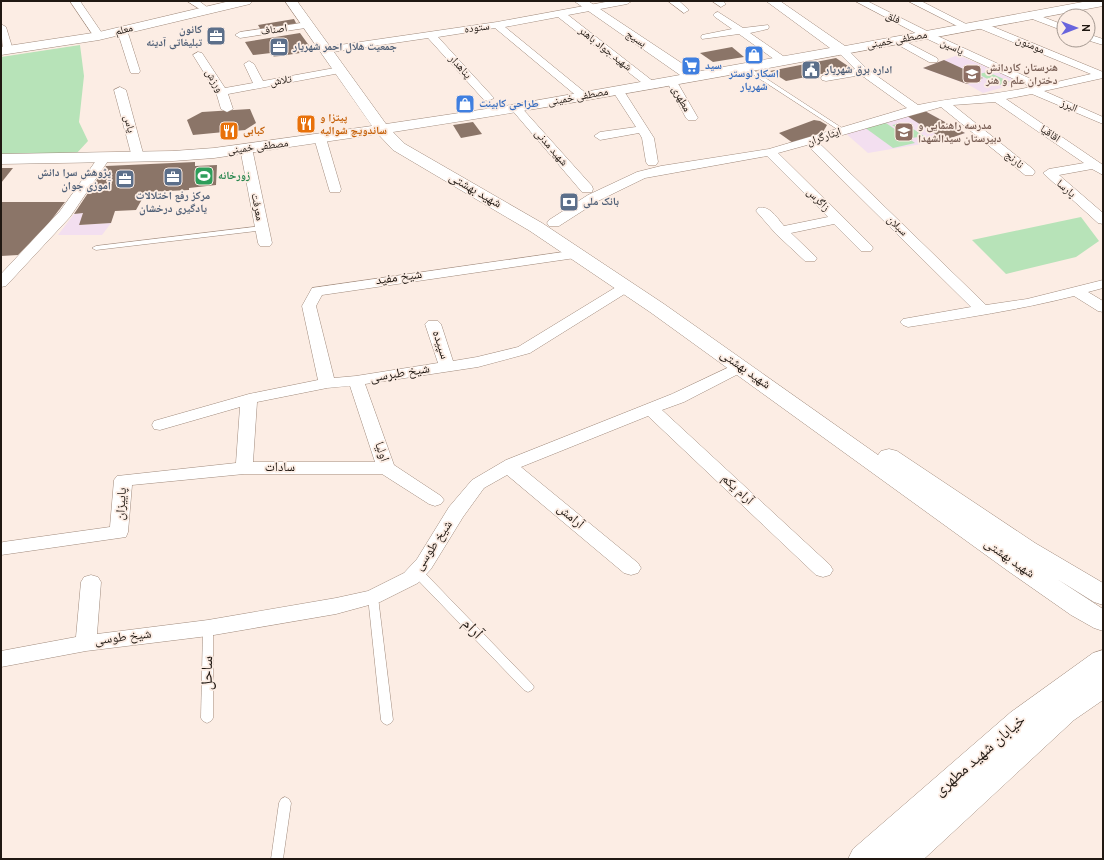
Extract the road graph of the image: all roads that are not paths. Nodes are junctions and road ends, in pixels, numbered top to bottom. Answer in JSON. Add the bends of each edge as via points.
{"nodes":[{"id":1,"x":75,"y":1,"type":"edge"},
{"id":2,"x":192,"y":1,"type":"edge"},
{"id":3,"x":246,"y":1,"type":"edge"},
{"id":4,"x":291,"y":1,"type":"edge"},
{"id":5,"x":627,"y":1,"type":"edge"},
{"id":6,"x":673,"y":1,"type":"edge"},
{"id":7,"x":772,"y":1,"type":"edge"},
{"id":8,"x":860,"y":1,"type":"edge"},
{"id":9,"x":913,"y":1,"type":"edge"},
{"id":10,"x":1098,"y":3,"type":"edge"},
{"id":11,"x":585,"y":5,"type":"edge"},
{"id":12,"x":206,"y":10,"type":"junction"},
{"id":13,"x":684,"y":10,"type":"dead end"},
{"id":14,"x":561,"y":14,"type":"junction"},
{"id":15,"x":1030,"y":15,"type":"junction"},
{"id":16,"x":718,"y":16,"type":"dead end"},
{"id":17,"x":308,"y":25,"type":"junction"},
{"id":18,"x":497,"y":25,"type":"junction"},
{"id":19,"x":1056,"y":25,"type":"edge"},
{"id":20,"x":973,"y":26,"type":"junction"},
{"id":21,"x":1,"y":27,"type":"edge"},
{"id":22,"x":764,"y":27,"type":"dead end"},
{"id":23,"x":122,"y":30,"type":"junction"},
{"id":24,"x":741,"y":31,"type":"junction"},
{"id":25,"x":240,"y":35,"type":"dead end"},
{"id":26,"x":432,"y":35,"type":"junction"},
{"id":27,"x":927,"y":35,"type":"junction"},
{"id":28,"x":99,"y":36,"type":"junction"},
{"id":29,"x":706,"y":37,"type":"dead end"},
{"id":30,"x":897,"y":40,"type":"junction"},
{"id":31,"x":5,"y":50,"type":"edge"},
{"id":32,"x":326,"y":50,"type":"junction"},
{"id":33,"x":842,"y":50,"type":"junction"},
{"id":34,"x":198,"y":55,"type":"dead end"},
{"id":35,"x":782,"y":60,"type":"junction"},
{"id":36,"x":933,"y":60,"type":"dead end"},
{"id":37,"x":248,"y":64,"type":"dead end"},
{"id":38,"x":745,"y":67,"type":"junction"},
{"id":39,"x":135,"y":70,"type":"dead end"},
{"id":40,"x":340,"y":70,"type":"junction"},
{"id":41,"x":863,"y":70,"type":"junction"},
{"id":42,"x":692,"y":76,"type":"junction"},
{"id":43,"x":1101,"y":77,"type":"edge"},
{"id":44,"x":826,"y":78,"type":"dead end"},
{"id":45,"x":671,"y":80,"type":"junction"},
{"id":46,"x":650,"y":84,"type":"junction"},
{"id":47,"x":260,"y":85,"type":"junction"},
{"id":48,"x":1039,"y":89,"type":"junction"},
{"id":49,"x":120,"y":90,"type":"dead end"},
{"id":50,"x":618,"y":90,"type":"junction"},
{"id":51,"x":222,"y":92,"type":"junction"},
{"id":52,"x":583,"y":96,"type":"junction"},
{"id":53,"x":488,"y":98,"type":"dead end"},
{"id":54,"x":997,"y":98,"type":"junction"},
{"id":55,"x":943,"y":103,"type":"junction"},
{"id":56,"x":516,"y":108,"type":"junction"},
{"id":57,"x":227,"y":109,"type":"dead end"},
{"id":58,"x":916,"y":109,"type":"junction"},
{"id":59,"x":692,"y":118,"type":"dead end"},
{"id":60,"x":1103,"y":121,"type":"edge"},
{"id":61,"x":382,"y":128,"type":"junction"},
{"id":62,"x":643,"y":129,"type":"junction"},
{"id":63,"x":842,"y":130,"type":"junction"},
{"id":64,"x":600,"y":136,"type":"dead end"},
{"id":65,"x":320,"y":138,"type":"junction"},
{"id":66,"x":810,"y":141,"type":"junction"},
{"id":67,"x":246,"y":148,"type":"junction"},
{"id":68,"x":770,"y":152,"type":"junction"},
{"id":69,"x":138,"y":157,"type":"junction"},
{"id":70,"x":104,"y":158,"type":"junction"},
{"id":71,"x":1,"y":159,"type":"edge"},
{"id":72,"x":652,"y":162,"type":"dead end"},
{"id":73,"x":1099,"y":168,"type":"edge"},
{"id":74,"x":1029,"y":172,"type":"dead end"},
{"id":75,"x":335,"y":189,"type":"dead end"},
{"id":76,"x":587,"y":189,"type":"dead end"},
{"id":77,"x":763,"y":211,"type":"dead end"},
{"id":78,"x":837,"y":219,"type":"junction"},
{"id":79,"x":1103,"y":220,"type":"edge"},
{"id":80,"x":554,"y":224,"type":"junction"},
{"id":81,"x":262,"y":228,"type":"junction"},
{"id":82,"x":781,"y":231,"type":"junction"},
{"id":83,"x":265,"y":243,"type":"dead end"},
{"id":84,"x":96,"y":248,"type":"dead end"},
{"id":85,"x":866,"y":248,"type":"dead end"},
{"id":86,"x":577,"y":254,"type":"junction"},
{"id":87,"x":810,"y":258,"type":"dead end"},
{"id":88,"x":1,"y":284,"type":"edge"},
{"id":89,"x":1103,"y":284,"type":"edge"},
{"id":90,"x":626,"y":287,"type":"junction"},
{"id":91,"x":1077,"y":291,"type":"junction"},
{"id":92,"x":1103,"y":308,"type":"edge"},
{"id":93,"x":983,"y":311,"type":"junction"},
{"id":94,"x":908,"y":322,"type":"dead end"},
{"id":95,"x":433,"y":324,"type":"dead end"},
{"id":96,"x":447,"y":366,"type":"junction"},
{"id":97,"x":740,"y":366,"type":"junction"},
{"id":98,"x":356,"y":381,"type":"junction"},
{"id":99,"x":327,"y":383,"type":"junction"},
{"id":100,"x":249,"y":399,"type":"junction"},
{"id":101,"x":651,"y":409,"type":"junction"},
{"id":102,"x":160,"y":424,"type":"dead end"},
{"id":103,"x":508,"y":466,"type":"junction"},
{"id":104,"x":244,"y":468,"type":"junction"},
{"id":105,"x":386,"y":468,"type":"junction"},
{"id":106,"x":435,"y":500,"type":"dead end"},
{"id":107,"x":3,"y":549,"type":"dead end"},
{"id":108,"x":631,"y":568,"type":"dead end"},
{"id":109,"x":824,"y":570,"type":"dead end"},
{"id":110,"x":417,"y":572,"type":"junction"},
{"id":111,"x":91,"y":582,"type":"dead end"},
{"id":112,"x":1103,"y":595,"type":"edge"},
{"id":113,"x":373,"y":597,"type":"junction"},
{"id":114,"x":1091,"y":608,"type":"edge"},
{"id":115,"x":1103,"y":621,"type":"edge"},
{"id":116,"x":208,"y":628,"type":"junction"},
{"id":117,"x":86,"y":643,"type":"junction"},
{"id":118,"x":1,"y":659,"type":"edge"},
{"id":119,"x":1103,"y":661,"type":"edge"},
{"id":120,"x":1103,"y":685,"type":"edge"},
{"id":121,"x":528,"y":687,"type":"dead end"},
{"id":122,"x":207,"y":718,"type":"dead end"},
{"id":123,"x":387,"y":720,"type":"dead end"},
{"id":124,"x":285,"y":803,"type":"dead end"},
{"id":125,"x":277,"y":859,"type":"edge"},
{"id":126,"x":864,"y":859,"type":"edge"},
{"id":127,"x":902,"y":859,"type":"edge"}],
"edges":[{"from":1,"to":28,"type":"street"},
{"from":2,"to":12,"type":"street"},
{"from":3,"to":12,"type":"main road","name":"معلم"},
{"from":4,"to":17,"type":"main road","name":"شهید بهشتی"},
{"from":5,"to":11,"type":"street","name":"ستوده"},
{"from":6,"to":13,"type":"street"},
{"from":7,"to":33,"type":"main road"},
{"from":8,"to":27,"type":"street","name":"فلق"},
{"from":9,"to":20,"type":"street","name":"مومنون"},
{"from":10,"to":15,"type":"main road","name":"مصطفی خمینی"},
{"from":11,"to":14,"type":"street","name":"ستوده"},
{"from":11,"to":42,"type":"main road","name":"بسیج"},
{"from":12,"to":23,"type":"main road","name":"معلم"},
{"from":14,"to":18,"type":"street","name":"ستوده"},
{"from":14,"to":46,"type":"street","name":"شهید جواد باهنر"},
{"from":15,"to":19,"type":"street"},
{"from":15,"to":20,"type":"main road","name":"مصطفی خمینی"},
{"from":16,"to":24,"type":"street"},
{"from":17,"to":25,"type":"street","name":"اصناف"},
{"from":17,"to":32,"type":"main road","name":"شهید بهشتی"},
{"from":18,"to":26,"type":"street","name":"ستوده"},
{"from":18,"to":52,"type":"street"},
{"from":20,"to":27,"type":"main road","name":"مصطفی خمینی"},
{"from":20,"to":43,"type":"street","name":"مومنون"},
{"from":21,"to":31,"type":"street"},
{"from":22,"to":24,"type":"street"},
{"from":23,"to":28,"type":"main road","name":"معلم"},
{"from":23,"to":39,"type":"street"},
{"from":24,"to":29,"type":"street"},
{"from":24,"to":35,"type":"street"},
{"from":26,"to":32,"type":"street","name":"ستوده"},
{"from":26,"to":53,"type":"street","name":"پناهدار"},
{"from":27,"to":30,"type":"main road","name":"مصطفی خمینی"},
{"from":27,"to":48,"type":"street","name":"یاسین"},
{"from":28,"to":31,"type":"main road","name":"معلم"},
{"from":30,"to":33,"type":"main road","name":"مصطفی خمینی"},
{"from":30,"to":36,"type":"street"},
{"from":32,"to":40,"type":"main road","name":"شهید بهشتی"},
{"from":33,"to":35,"type":"main road","name":"مصطفی خمینی"},
{"from":33,"to":41,"type":"street"},
{"from":34,"to":51,"type":"street","name":"ورزش"},
{"from":35,"to":38,"type":"main road","name":"مصطفی خمینی"},
{"from":37,"to":47,"type":"street"},
{"from":38,"to":42,"type":"main road","name":"مصطفی خمینی"},
{"from":38,"to":63,"type":"lane"},
{"from":40,"to":47,"type":"street","name":"تلاش","via":[[288,75]]},
{"from":40,"to":61,"type":"main road","name":"شهید بهشتی"},
{"from":41,"to":44,"type":"street"},
{"from":41,"to":58,"type":"street"},
{"from":42,"to":45,"type":"main road","name":"مصطفی خمینی"},
{"from":43,"to":48,"type":"street","name":"ایثارگران"},
{"from":45,"to":46,"type":"main road","name":"مصطفی خمینی"},
{"from":45,"to":59,"type":"street","name":"مطهری"},
{"from":46,"to":50,"type":"main road","name":"مصطفی خمینی"},
{"from":47,"to":51,"type":"street","name":"تلاش"},
{"from":48,"to":54,"type":"street","name":"ایثارگران"},
{"from":48,"to":60,"type":"street","name":"البرز"},
{"from":49,"to":69,"type":"street","name":"یاس"},
{"from":50,"to":52,"type":"main road","name":"مصطفی خمینی"},
{"from":50,"to":62,"type":"street"},
{"from":51,"to":57,"type":"street","name":"ورزش"},
{"from":52,"to":56,"type":"main road","name":"مصطفی خمینی"},
{"from":54,"to":55,"type":"street","name":"ایثارگران"},
{"from":54,"to":73,"type":"street","name":"اقاقیا"},
{"from":55,"to":58,"type":"street","name":"ایثارگران"},
{"from":55,"to":74,"type":"street","name":"نارنج"},
{"from":56,"to":61,"type":"main road","name":"مصطفی خمینی","via":[[430,121],[401,119]]},
{"from":56,"to":76,"type":"street","name":"شهید مدنی"},
{"from":58,"to":63,"type":"street","name":"ایثارگران"},
{"from":61,"to":65,"type":"main road","name":"مصطفی خمینی"},
{"from":61,"to":80,"type":"main road","name":"شهید بهشتی","via":[[408,138]]},
{"from":61,"to":86,"type":"main road","name":"شهید بهشتی"},
{"from":62,"to":64,"type":"street"},
{"from":62,"to":72,"type":"street","via":[[648,138]]},
{"from":63,"to":66,"type":"street","name":"ایثارگران"},
{"from":65,"to":67,"type":"main road","name":"مصطفی خمینی"},
{"from":65,"to":75,"type":"street"},
{"from":66,"to":68,"type":"street","name":"ایثارگران"},
{"from":66,"to":93,"type":"street","name":"سبلان"},
{"from":67,"to":69,"type":"main road","name":"مصطفی خمینی","via":[[214,153]]},
{"from":67,"to":81,"type":"street","name":"معرفت"},
{"from":68,"to":78,"type":"street","name":"زاگرس"},
{"from":68,"to":80,"type":"street","name":"ایثارگران","via":[[641,175],[593,198]]},
{"from":69,"to":70,"type":"main road","name":"مصطفی خمینی"},
{"from":70,"to":71,"type":"main road","name":"مصطفی خمینی"},
{"from":70,"to":88,"type":"street","via":[[65,214]]},
{"from":73,"to":79,"type":"street","name":"پارسا","via":[[1049,174]]},
{"from":77,"to":82,"type":"street"},
{"from":78,"to":82,"type":"street"},
{"from":78,"to":85,"type":"street","name":"زاگرس"},
{"from":80,"to":112,"type":"main road","name":"شهید بهشتی","via":[[988,524]]},
{"from":81,"to":83,"type":"street","name":"معرفت"},
{"from":81,"to":84,"type":"lane"},
{"from":82,"to":87,"type":"street"},
{"from":86,"to":90,"type":"main road","name":"شهید بهشتی"},
{"from":86,"to":99,"type":"street","name":"شیخ مفید","via":[[317,291],[309,306]]},
{"from":89,"to":91,"type":"street"},
{"from":90,"to":96,"type":"street","name":"شیخ طبرسی","via":[[524,350],[478,362]]},
{"from":90,"to":97,"type":"main road","name":"شهید بهشتی"},
{"from":91,"to":92,"type":"street"},
{"from":91,"to":93,"type":"street"},
{"from":93,"to":94,"type":"street"},
{"from":95,"to":96,"type":"street","name":"سپیده"},
{"from":96,"to":98,"type":"street","name":"شیخ طبرسی"},
{"from":97,"to":101,"type":"street","name":"شیخ طوسی"},
{"from":97,"to":114,"type":"main road","name":"شهید بهشتی"},
{"from":98,"to":99,"type":"street","name":"شیخ طبرسی"},
{"from":98,"to":105,"type":"street","name":"اولیا"},
{"from":99,"to":100,"type":"street","name":"شیخ طبرسی"},
{"from":100,"to":102,"type":"street","name":"شیخ طبرسی"},
{"from":100,"to":104,"type":"street"},
{"from":101,"to":103,"type":"street","name":"شیخ طوسی"},
{"from":101,"to":109,"type":"street","name":"آرام یکم"},
{"from":103,"to":108,"type":"street","name":"آرامش"},
{"from":103,"to":110,"type":"street","name":"شیخ طوسی","via":[[478,484],[456,512]]},
{"from":104,"to":105,"type":"street","name":"سادات"},
{"from":104,"to":107,"type":"street","name":"پاییزان","via":[[123,480],[119,532]]},
{"from":105,"to":106,"type":"street","name":"اولیا"},
{"from":110,"to":113,"type":"street","name":"شیخ طوسی","via":[[411,578]]},
{"from":110,"to":121,"type":"lane","name":"آرام"},
{"from":111,"to":117,"type":"street"},
{"from":113,"to":116,"type":"street","name":"شیخ طوسی","via":[[336,606]]},
{"from":113,"to":123,"type":"lane"},
{"from":114,"to":115,"type":"main road","name":"شهید بهشتی"},
{"from":116,"to":117,"type":"street","name":"شیخ طوسی"},
{"from":116,"to":122,"type":"lane","name":"ساحل"},
{"from":117,"to":118,"type":"street","name":"شیخ طوسی"},
{"from":119,"to":126,"type":"main road","name":"خیابان شهید مطهری","via":[[1020,720]]},
{"from":120,"to":127,"type":"main road","name":"خیابان شهید مطهری","via":[[1064,712]]},
{"from":124,"to":125,"type":"lane"}]}
